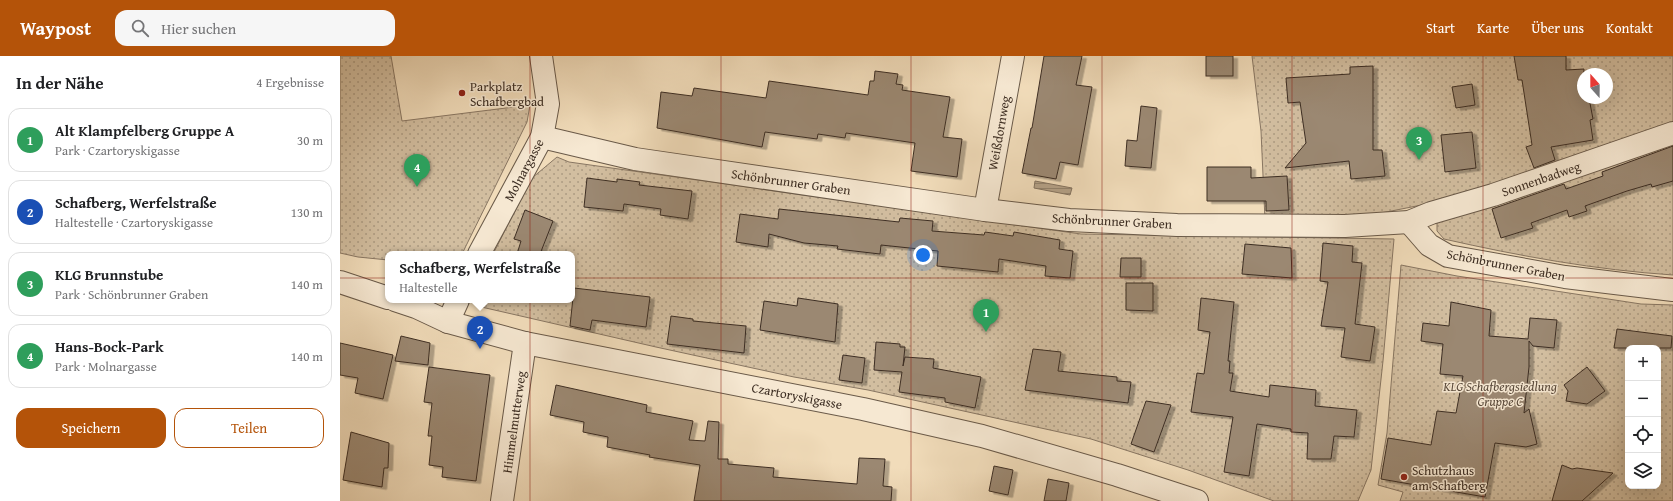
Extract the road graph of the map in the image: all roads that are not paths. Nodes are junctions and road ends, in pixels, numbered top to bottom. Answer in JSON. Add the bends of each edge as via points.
{"nodes":[{"id":1,"x":541,"y":56,"type":"edge"},
{"id":2,"x":1013,"y":56,"type":"edge"},
{"id":3,"x":1673,"y":133,"type":"edge"},
{"id":4,"x":542,"y":137,"type":"junction"},
{"id":5,"x":985,"y":210,"type":"junction"},
{"id":6,"x":1409,"y":222,"type":"junction"},
{"id":7,"x":480,"y":251,"type":"edge"},
{"id":8,"x":340,"y":282,"type":"edge"},
{"id":9,"x":1673,"y":290,"type":"edge"},
{"id":10,"x":385,"y":297,"type":"edge"},
{"id":11,"x":404,"y":303,"type":"edge"},
{"id":12,"x":457,"y":303,"type":"edge"},
{"id":13,"x":448,"y":322,"type":"junction"},
{"id":14,"x":525,"y":344,"type":"junction"},
{"id":15,"x":502,"y":501,"type":"edge"},
{"id":16,"x":1197,"y":501,"type":"edge"}],
"edges":[{"from":1,"to":4,"type":"street","name":"Molnargasse","via":[[548,104]]},
{"from":2,"to":5,"type":"street","name":"Weißdornweg"},
{"from":3,"to":6,"type":"street","name":"Sonnenbadweg"},
{"from":4,"to":5,"type":"street","name":"Schönbrunner Graben","via":[[635,159]]},
{"from":4,"to":7,"type":"street","name":"Molnargasse"},
{"from":5,"to":6,"type":"street","name":"Schönbrunner Graben","via":[[1069,220],[1177,226],[1345,226]]},
{"from":6,"to":9,"type":"street","name":"Schönbrunner Graben","via":[[1429,246],[1448,256],[1565,277]]},
{"from":8,"to":10,"type":"street"},
{"from":11,"to":13,"type":"street","name":"Czartoryskigasse"},
{"from":12,"to":13,"type":"street"},
{"from":13,"to":14,"type":"street","name":"Czartoryskigasse"},
{"from":14,"to":15,"type":"street","name":"Himmelmutterweg"},
{"from":14,"to":16,"type":"street","name":"Czartoryskigasse","via":[[863,409],[982,436],[1118,475]]}]}
